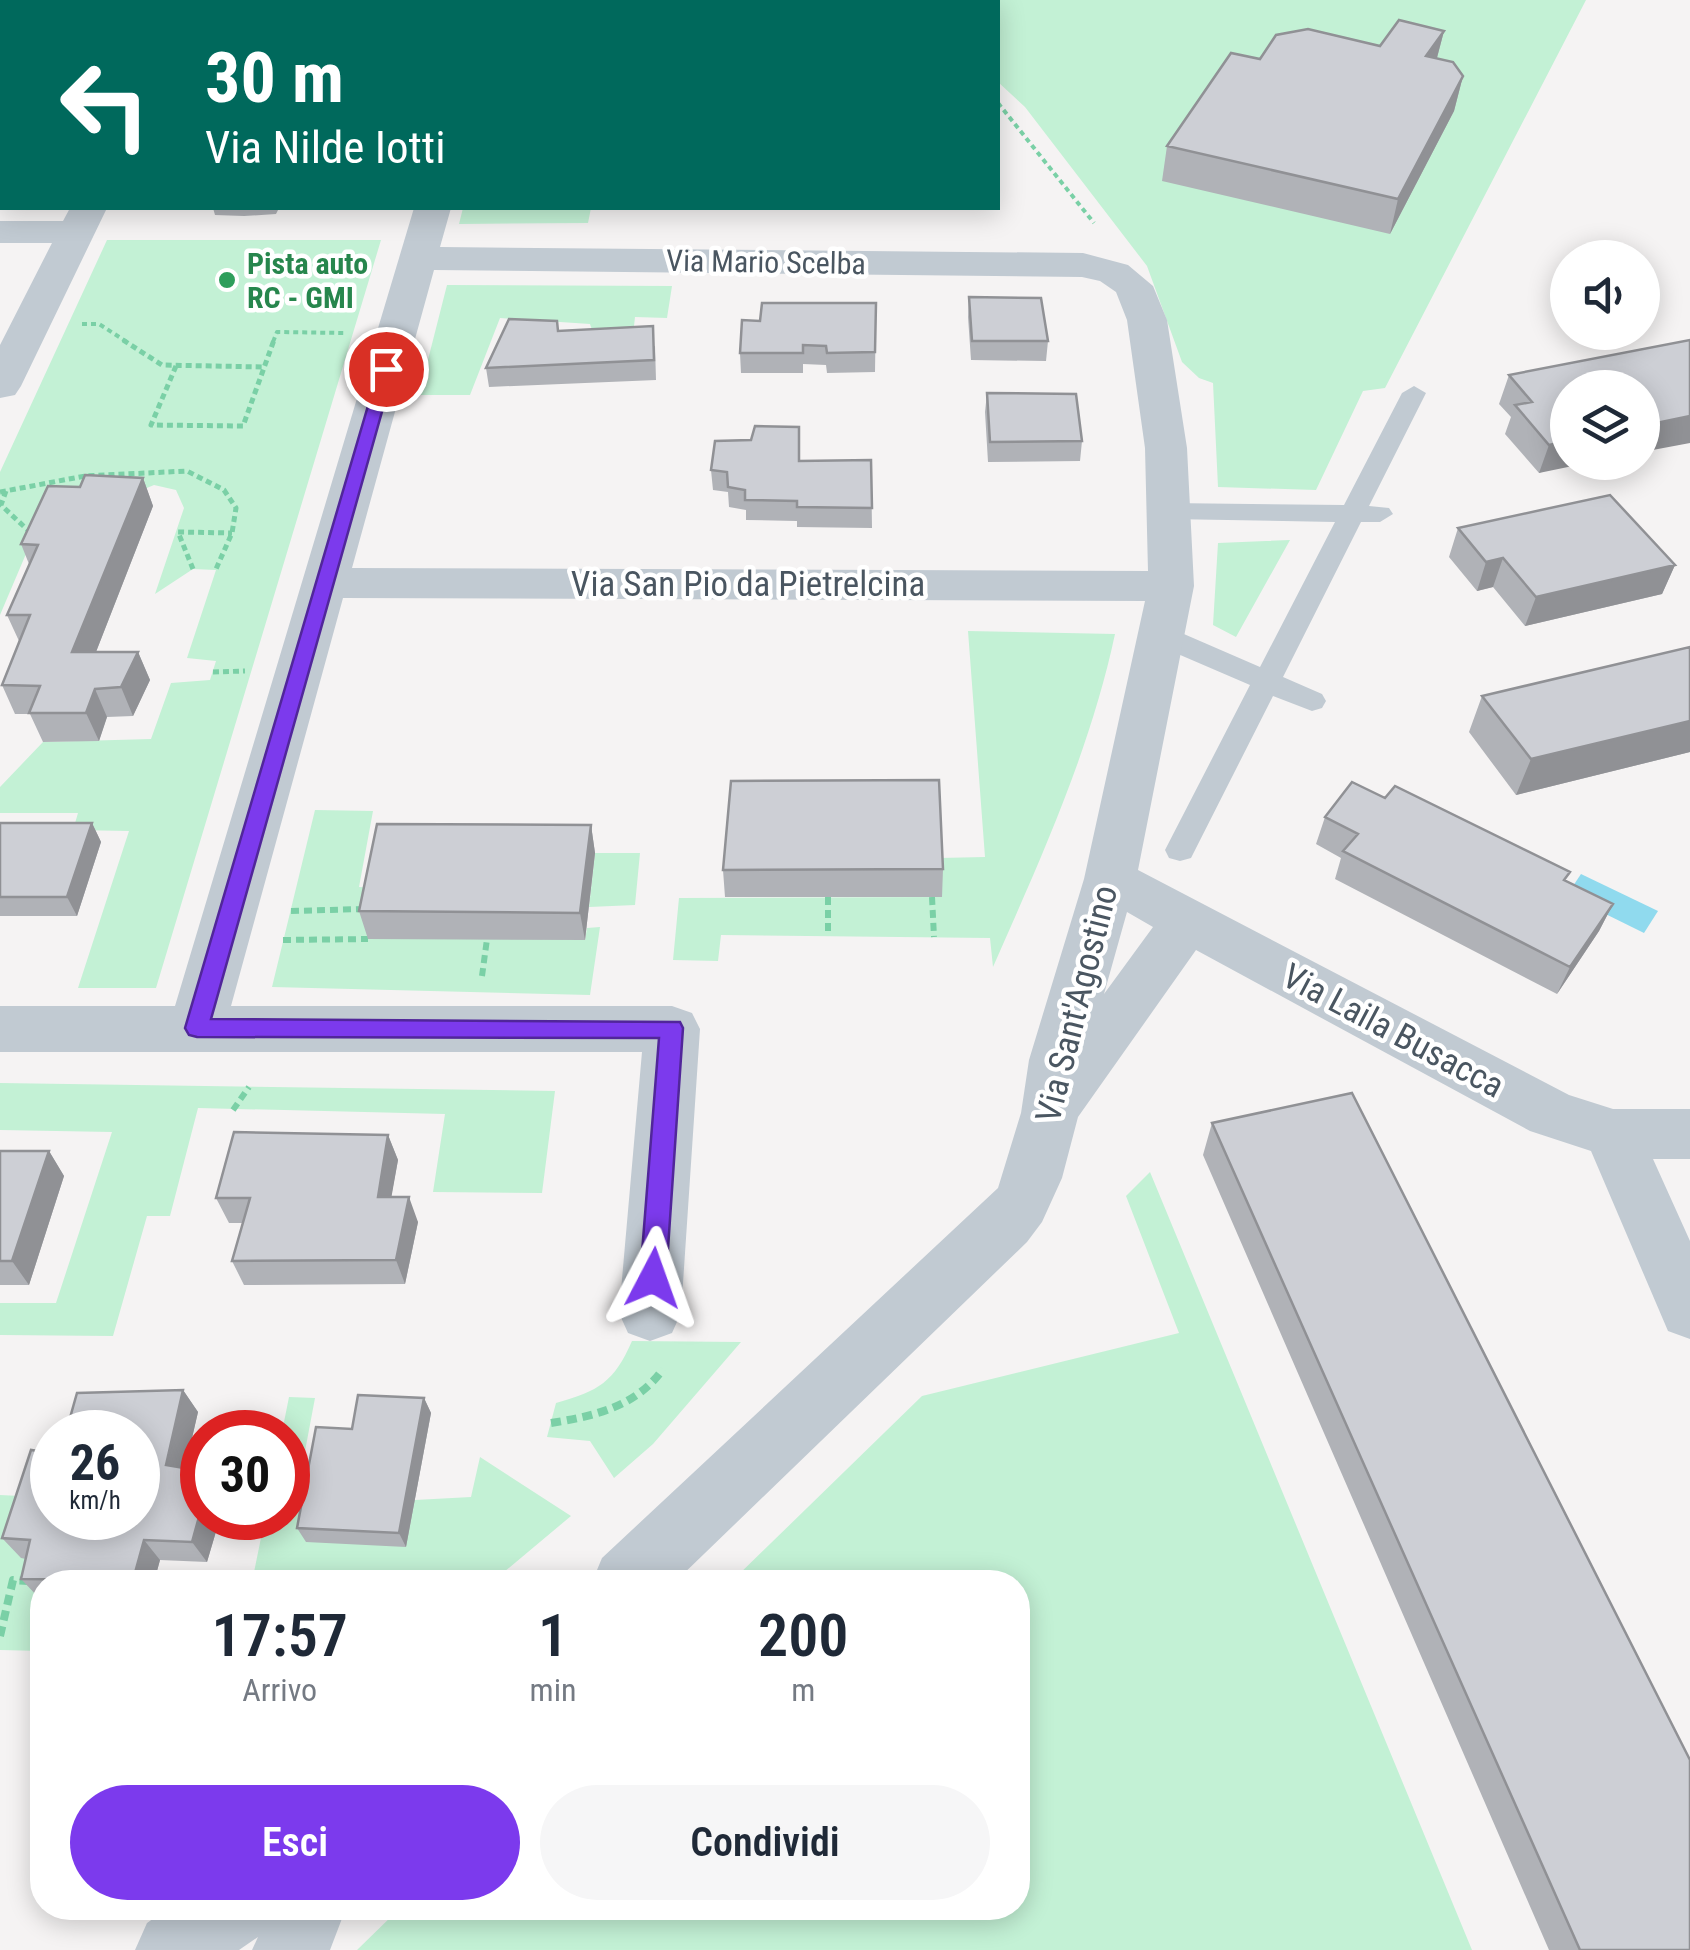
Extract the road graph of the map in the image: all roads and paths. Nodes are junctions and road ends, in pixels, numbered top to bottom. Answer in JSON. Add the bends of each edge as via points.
{"nodes":[{"id":1,"x":1000,"y":106,"type":"edge"},
{"id":2,"x":431,"y":210,"type":"edge"},
{"id":3,"x":83,"y":220,"type":"edge"},
{"id":4,"x":0,"y":232,"type":"edge"},
{"id":5,"x":418,"y":258,"type":"junction"},
{"id":6,"x":1114,"y":273,"type":"junction"},
{"id":7,"x":31,"y":324,"type":"junction"},
{"id":8,"x":396,"y":333,"type":"junction"},
{"id":9,"x":176,"y":366,"type":"junction"},
{"id":10,"x":264,"y":367,"type":"junction"},
{"id":11,"x":0,"y":386,"type":"edge"},
{"id":12,"x":1414,"y":394,"type":"dead end"},
{"id":13,"x":111,"y":474,"type":"junction"},
{"id":14,"x":106,"y":484,"type":"edge"},
{"id":15,"x":3,"y":492,"type":"edge"},
{"id":16,"x":1168,"y":511,"type":"junction"},
{"id":17,"x":1366,"y":514,"type":"junction"},
{"id":18,"x":232,"y":533,"type":"junction"},
{"id":19,"x":34,"y":535,"type":"edge"},
{"id":20,"x":216,"y":569,"type":"dead end"},
{"id":21,"x":193,"y":570,"type":"dead end"},
{"id":22,"x":324,"y":583,"type":"junction"},
{"id":23,"x":1166,"y":610,"type":"junction"},
{"id":24,"x":251,"y":671,"type":"dead end"},
{"id":25,"x":213,"y":672,"type":"dead end"},
{"id":26,"x":1266,"y":681,"type":"junction"},
{"id":27,"x":1312,"y":701,"type":"dead end"},
{"id":28,"x":1180,"y":850,"type":"dead end"},
{"id":29,"x":1110,"y":880,"type":"junction"},
{"id":30,"x":828,"y":897,"type":"edge"},
{"id":31,"x":932,"y":897,"type":"edge"},
{"id":32,"x":373,"y":909,"type":"edge"},
{"id":33,"x":291,"y":910,"type":"dead end"},
{"id":34,"x":1187,"y":921,"type":"junction"},
{"id":35,"x":828,"y":936,"type":"dead end"},
{"id":36,"x":934,"y":937,"type":"dead end"},
{"id":37,"x":368,"y":939,"type":"edge"},
{"id":38,"x":487,"y":939,"type":"edge"},
{"id":39,"x":283,"y":940,"type":"dead end"},
{"id":40,"x":480,"y":992,"type":"dead end"},
{"id":41,"x":197,"y":1028,"type":"junction"},
{"id":42,"x":0,"y":1029,"type":"edge"},
{"id":43,"x":249,"y":1086,"type":"dead end"},
{"id":44,"x":233,"y":1110,"type":"dead end"},
{"id":45,"x":1050,"y":1113,"type":"junction"},
{"id":46,"x":1613,"y":1134,"type":"junction"},
{"id":47,"x":1690,"y":1134,"type":"edge"},
{"id":48,"x":1690,"y":1311,"type":"edge"},
{"id":49,"x":659,"y":1336,"type":"joint"},
{"id":50,"x":551,"y":1423,"type":"dead end"},
{"id":51,"x":639,"y":1570,"type":"edge"},
{"id":52,"x":30,"y":1581,"type":"edge"},
{"id":53,"x":0,"y":1636,"type":"edge"},
{"id":54,"x":216,"y":1920,"type":"edge"},
{"id":55,"x":303,"y":1920,"type":"edge"},
{"id":56,"x":174,"y":1950,"type":"edge"},
{"id":57,"x":291,"y":1950,"type":"edge"}],
"edges":[{"from":1,"to":6,"type":"path","via":[[1108,241]]},
{"from":2,"to":5,"type":"street"},
{"from":3,"to":4,"type":"street"},
{"from":3,"to":7,"type":"street"},
{"from":5,"to":6,"type":"street","name":"Via Mario Scelba","via":[[1083,264]]},
{"from":5,"to":8,"type":"street"},
{"from":6,"to":16,"type":"street","name":"Via Sant'Agostino","via":[[1132,286],[1147,320]]},
{"from":7,"to":9,"type":"path","via":[[99,324],[162,365]]},
{"from":7,"to":11,"type":"street"},
{"from":8,"to":10,"type":"path","via":[[277,332]]},
{"from":8,"to":22,"type":"street"},
{"from":9,"to":10,"type":"path"},
{"from":9,"to":10,"type":"path","via":[[152,425],[242,426]]},
{"from":12,"to":17,"type":"lane"},
{"from":13,"to":14,"type":"path"},
{"from":13,"to":15,"type":"path"},
{"from":13,"to":18,"type":"path","via":[[188,471],[224,490],[236,508]]},
{"from":15,"to":19,"type":"path","via":[[11,518]]},
{"from":16,"to":17,"type":"lane"},
{"from":16,"to":23,"type":"street","name":"Via Sant'Agostino"},
{"from":17,"to":26,"type":"lane"},
{"from":18,"to":20,"type":"path"},
{"from":18,"to":21,"type":"path","via":[[178,532]]},
{"from":22,"to":23,"type":"street","name":"Via San Pio da Pietrelcina"},
{"from":22,"to":41,"type":"street"},
{"from":23,"to":26,"type":"lane"},
{"from":23,"to":29,"type":"street","name":"Via Sant'Agostino"},
{"from":24,"to":25,"type":"path"},
{"from":26,"to":27,"type":"lane"},
{"from":26,"to":28,"type":"lane"},
{"from":29,"to":34,"type":"street","name":"Via Laila Busacca"},
{"from":29,"to":45,"type":"street","name":"Via Sant'Agostino","via":[[1057,1060]]},
{"from":30,"to":35,"type":"path"},
{"from":31,"to":36,"type":"path"},
{"from":32,"to":33,"type":"path"},
{"from":34,"to":45,"type":"street"},
{"from":34,"to":46,"type":"street","name":"Via Laila Busacca","via":[[1551,1114]]},
{"from":37,"to":39,"type":"path"},
{"from":38,"to":40,"type":"path"},
{"from":41,"to":42,"type":"street"},
{"from":41,"to":49,"type":"street","via":[[672,1028]]},
{"from":43,"to":44,"type":"path"},
{"from":45,"to":51,"type":"street","name":"Via Sant'Agostino","via":[[1032,1178],[1006,1224]]},
{"from":46,"to":47,"type":"street","name":"Via Laila Busacca"},
{"from":46,"to":48,"type":"street"},
{"from":49,"to":50,"type":"path","via":[[660,1376],[630,1401]]},
{"from":52,"to":53,"type":"path","via":[[13,1580]]},
{"from":54,"to":56,"type":"street"},
{"from":55,"to":57,"type":"street"}]}
